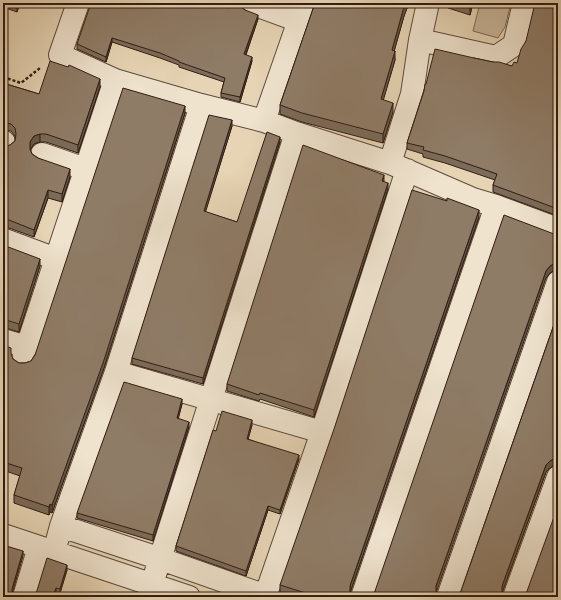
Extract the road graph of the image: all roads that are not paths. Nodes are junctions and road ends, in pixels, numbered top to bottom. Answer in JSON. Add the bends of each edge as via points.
{"nodes":[{"id":1,"x":78,"y":3,"type":"edge"},
{"id":2,"x":250,"y":3,"type":"edge"},
{"id":3,"x":428,"y":3,"type":"edge"},
{"id":4,"x":524,"y":3,"type":"edge"},
{"id":5,"x":302,"y":12,"type":"edge"},
{"id":6,"x":420,"y":40,"type":"junction"},
{"id":7,"x":115,"y":80,"type":"junction"},
{"id":8,"x":201,"y":105,"type":"junction"},
{"id":9,"x":264,"y":121,"type":"junction"},
{"id":10,"x":296,"y":133,"type":"junction"},
{"id":11,"x":42,"y":154,"type":"dead end"},
{"id":12,"x":399,"y":167,"type":"junction"},
{"id":13,"x":85,"y":170,"type":"junction"},
{"id":14,"x":496,"y":206,"type":"junction"},
{"id":15,"x":558,"y":229,"type":"edge"},
{"id":16,"x":5,"y":240,"type":"dead end"},
{"id":17,"x":56,"y":259,"type":"junction"},
{"id":18,"x":558,"y":282,"type":"edge"},
{"id":19,"x":3,"y":340,"type":"edge"},
{"id":20,"x":116,"y":372,"type":"junction"},
{"id":21,"x":211,"y":400,"type":"junction"},
{"id":22,"x":322,"y":432,"type":"junction"},
{"id":23,"x":558,"y":477,"type":"edge"},
{"id":24,"x":62,"y":526,"type":"junction"},
{"id":25,"x":3,"y":535,"type":"edge"},
{"id":26,"x":47,"y":549,"type":"junction"},
{"id":27,"x":160,"y":558,"type":"junction"},
{"id":28,"x":152,"y":584,"type":"junction"},
{"id":29,"x":24,"y":597,"type":"edge"},
{"id":30,"x":189,"y":597,"type":"edge"},
{"id":31,"x":267,"y":597,"type":"edge"},
{"id":32,"x":362,"y":597,"type":"edge"},
{"id":33,"x":448,"y":597,"type":"edge"},
{"id":34,"x":514,"y":597,"type":"edge"}],
"edges":[{"from":1,"to":7,"type":"street","via":[[60,55]]},
{"from":2,"to":5,"type":"street"},
{"from":3,"to":6,"type":"street"},
{"from":4,"to":6,"type":"street","via":[[514,45],[496,57]]},
{"from":5,"to":9,"type":"street"},
{"from":6,"to":12,"type":"street"},
{"from":7,"to":8,"type":"street"},
{"from":7,"to":13,"type":"street"},
{"from":8,"to":9,"type":"street"},
{"from":8,"to":20,"type":"street"},
{"from":9,"to":10,"type":"street"},
{"from":10,"to":12,"type":"street"},
{"from":10,"to":21,"type":"street"},
{"from":11,"to":13,"type":"street"},
{"from":12,"to":14,"type":"street","via":[[473,199]]},
{"from":12,"to":22,"type":"street"},
{"from":13,"to":17,"type":"street"},
{"from":14,"to":15,"type":"street"},
{"from":14,"to":32,"type":"street"},
{"from":16,"to":17,"type":"street"},
{"from":17,"to":19,"type":"street","via":[[25,353]]},
{"from":18,"to":33,"type":"street"},
{"from":20,"to":21,"type":"street"},
{"from":20,"to":24,"type":"street"},
{"from":21,"to":22,"type":"street"},
{"from":21,"to":27,"type":"street"},
{"from":22,"to":31,"type":"street"},
{"from":23,"to":34,"type":"street"},
{"from":24,"to":26,"type":"street"},
{"from":24,"to":27,"type":"street"},
{"from":25,"to":26,"type":"street"},
{"from":26,"to":28,"type":"street"},
{"from":26,"to":29,"type":"street"},
{"from":27,"to":28,"type":"street"},
{"from":27,"to":31,"type":"street"},
{"from":28,"to":30,"type":"street"}]}
